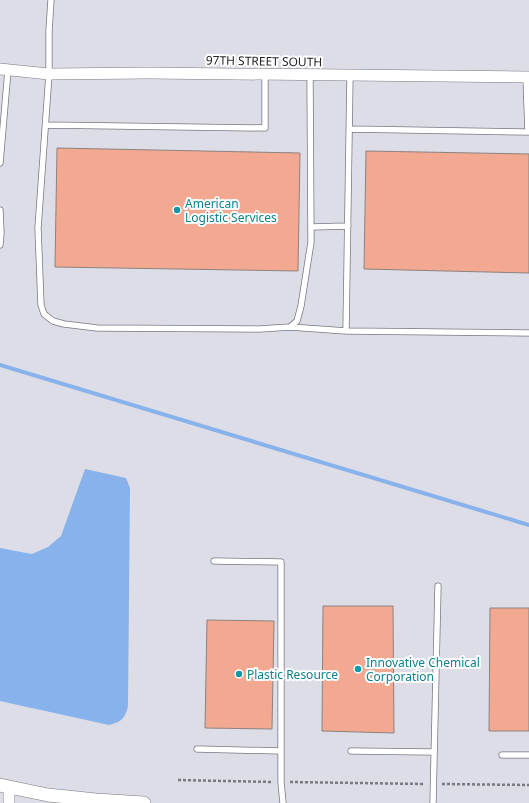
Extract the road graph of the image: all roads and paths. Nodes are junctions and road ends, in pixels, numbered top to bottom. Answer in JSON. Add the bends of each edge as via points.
{"nodes":[{"id":1,"x":51,"y":0,"type":"edge"},
{"id":2,"x":4,"y":70,"type":"edge"},
{"id":3,"x":49,"y":74,"type":"junction"},
{"id":4,"x":266,"y":74,"type":"junction"},
{"id":5,"x":310,"y":74,"type":"junction"},
{"id":6,"x":350,"y":75,"type":"junction"},
{"id":7,"x":527,"y":77,"type":"edge"},
{"id":8,"x":46,"y":125,"type":"junction"},
{"id":9,"x":349,"y":129,"type":"junction"},
{"id":10,"x":528,"y":132,"type":"edge"},
{"id":11,"x":0,"y":163,"type":"edge"},
{"id":12,"x":0,"y":210,"type":"edge"},
{"id":13,"x":348,"y":226,"type":"junction"},
{"id":14,"x":311,"y":227,"type":"junction"},
{"id":15,"x":0,"y":245,"type":"edge"},
{"id":16,"x":290,"y":327,"type":"junction"},
{"id":17,"x":346,"y":331,"type":"junction"},
{"id":18,"x":529,"y":333,"type":"edge"},
{"id":19,"x":214,"y":561,"type":"dead end"},
{"id":20,"x":438,"y":586,"type":"dead end"},
{"id":21,"x":198,"y":749,"type":"dead end"},
{"id":22,"x":281,"y":750,"type":"junction"},
{"id":23,"x":351,"y":751,"type":"dead end"},
{"id":24,"x":433,"y":752,"type":"junction"},
{"id":25,"x":529,"y":754,"type":"edge"},
{"id":26,"x":502,"y":755,"type":"dead end"},
{"id":27,"x":178,"y":780,"type":"dead end"},
{"id":28,"x":281,"y":782,"type":"junction"},
{"id":29,"x":433,"y":784,"type":"junction"},
{"id":30,"x":529,"y":785,"type":"edge"},
{"id":31,"x":4,"y":786,"type":"edge"},
{"id":32,"x":8,"y":803,"type":"edge"},
{"id":33,"x":144,"y":803,"type":"edge"},
{"id":34,"x":283,"y":803,"type":"edge"},
{"id":35,"x":433,"y":803,"type":"edge"}],
"edges":[{"from":1,"to":3,"type":"lane"},
{"from":2,"to":3,"type":"street","name":"97TH STREET SOUTH"},
{"from":2,"to":11,"type":"lane"},
{"from":3,"to":4,"type":"street","name":"97TH STREET SOUTH"},
{"from":3,"to":8,"type":"lane"},
{"from":4,"to":5,"type":"street","name":"97TH STREET SOUTH"},
{"from":4,"to":8,"type":"lane","via":[[264,128]]},
{"from":5,"to":6,"type":"street","name":"97TH STREET SOUTH"},
{"from":5,"to":14,"type":"lane"},
{"from":6,"to":7,"type":"street","name":"97TH STREET SOUTH"},
{"from":6,"to":9,"type":"lane"},
{"from":7,"to":10,"type":"lane"},
{"from":8,"to":16,"type":"lane","via":[[38,228],[41,305],[44,314],[53,321],[64,324],[97,328]]},
{"from":9,"to":10,"type":"lane"},
{"from":9,"to":13,"type":"lane"},
{"from":12,"to":15,"type":"lane"},
{"from":13,"to":14,"type":"lane"},
{"from":13,"to":17,"type":"lane"},
{"from":14,"to":16,"type":"lane","via":[[301,306],[297,321]]},
{"from":16,"to":17,"type":"lane"},
{"from":17,"to":18,"type":"lane"},
{"from":19,"to":22,"type":"lane","via":[[281,562]]},
{"from":20,"to":24,"type":"lane"},
{"from":21,"to":22,"type":"lane"},
{"from":22,"to":28,"type":"lane"},
{"from":23,"to":24,"type":"lane"},
{"from":24,"to":29,"type":"lane"},
{"from":25,"to":26,"type":"lane"},
{"from":27,"to":28,"type":"path"},
{"from":28,"to":29,"type":"path"},
{"from":28,"to":34,"type":"lane"},
{"from":29,"to":30,"type":"path"},
{"from":29,"to":35,"type":"lane"},
{"from":31,"to":32,"type":"street"},
{"from":31,"to":33,"type":"street","via":[[48,795]]}]}
